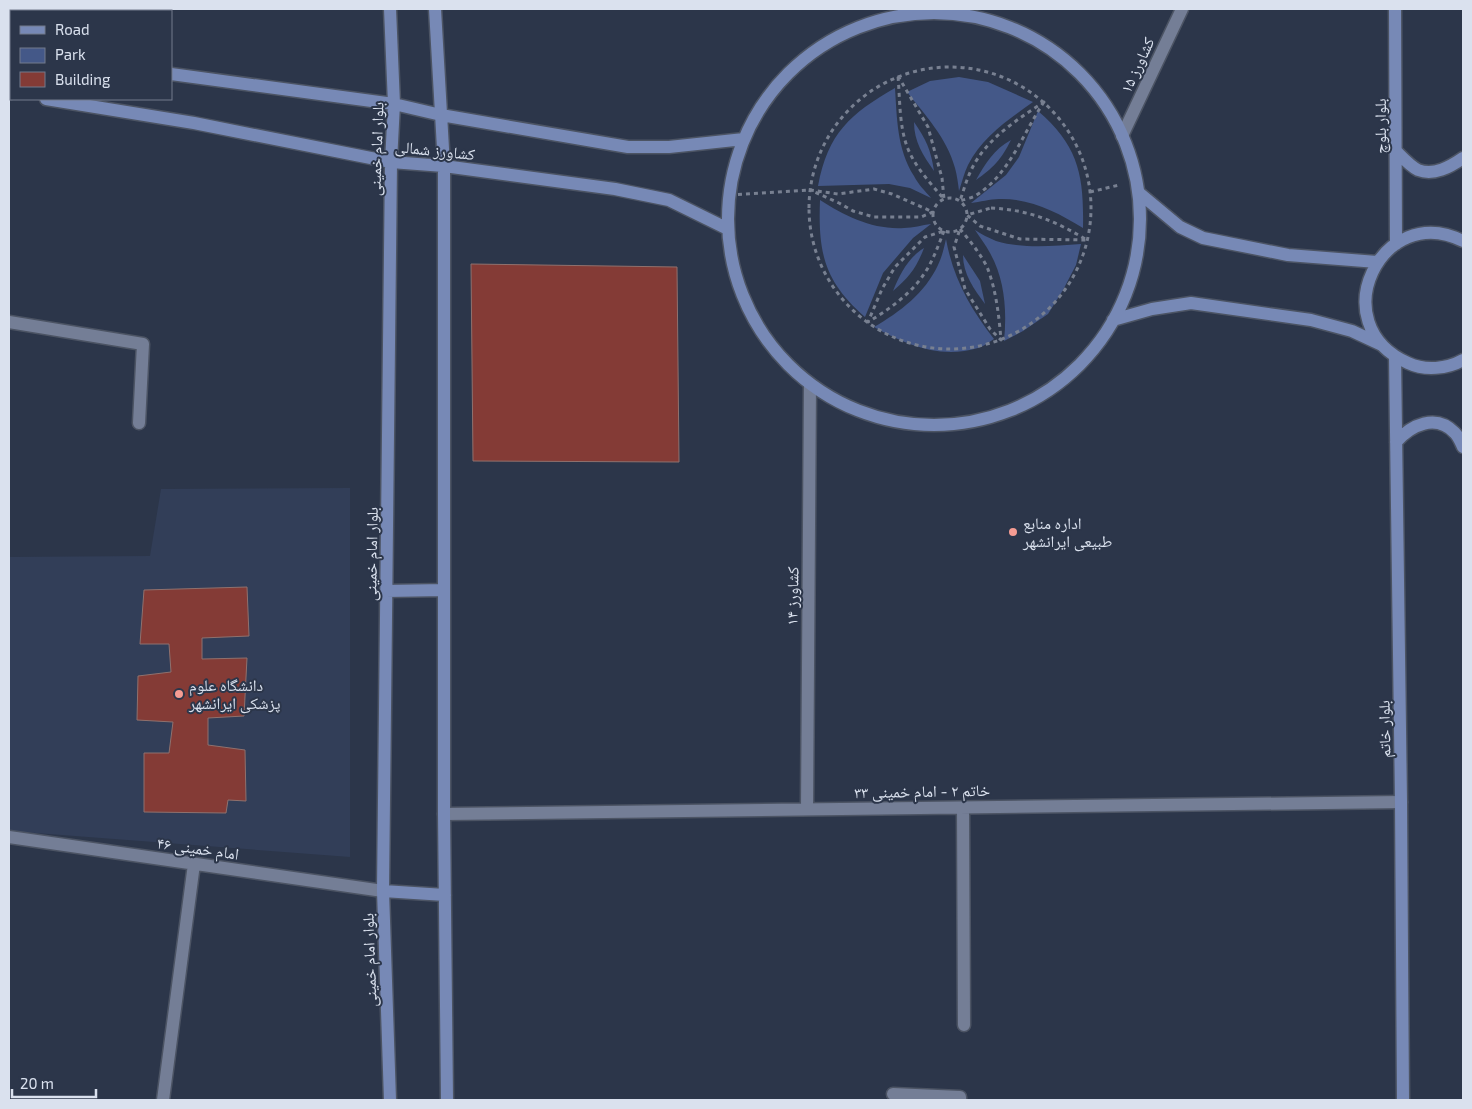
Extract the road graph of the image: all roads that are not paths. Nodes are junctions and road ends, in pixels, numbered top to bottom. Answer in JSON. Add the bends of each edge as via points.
{"nodes":[{"id":1,"x":390,"y":9,"type":"edge"},
{"id":2,"x":435,"y":9,"type":"edge"},
{"id":3,"x":1182,"y":9,"type":"edge"},
{"id":4,"x":1395,"y":9,"type":"edge"},
{"id":5,"x":172,"y":74,"type":"edge"},
{"id":6,"x":52,"y":100,"type":"edge"},
{"id":7,"x":394,"y":104,"type":"junction"},
{"id":8,"x":442,"y":115,"type":"junction"},
{"id":9,"x":1122,"y":136,"type":"junction"},
{"id":10,"x":744,"y":139,"type":"junction"},
{"id":11,"x":1396,"y":151,"type":"junction"},
{"id":12,"x":1463,"y":158,"type":"edge"},
{"id":13,"x":391,"y":162,"type":"junction"},
{"id":14,"x":444,"y":166,"type":"junction"},
{"id":15,"x":1137,"y":186,"type":"junction"},
{"id":16,"x":728,"y":228,"type":"junction"},
{"id":17,"x":1463,"y":241,"type":"edge"},
{"id":18,"x":1396,"y":244,"type":"junction"},
{"id":19,"x":1377,"y":262,"type":"junction"},
{"id":20,"x":1113,"y":320,"type":"junction"},
{"id":21,"x":9,"y":322,"type":"edge"},
{"id":22,"x":1382,"y":345,"type":"junction"},
{"id":23,"x":1395,"y":357,"type":"junction"},
{"id":24,"x":1463,"y":360,"type":"edge"},
{"id":25,"x":810,"y":384,"type":"junction"},
{"id":26,"x":139,"y":422,"type":"dead end"},
{"id":27,"x":1396,"y":442,"type":"junction"},
{"id":28,"x":1463,"y":447,"type":"edge"},
{"id":29,"x":444,"y":590,"type":"junction"},
{"id":30,"x":386,"y":591,"type":"junction"},
{"id":31,"x":1401,"y":802,"type":"junction"},
{"id":32,"x":963,"y":807,"type":"junction"},
{"id":33,"x":807,"y":808,"type":"junction"},
{"id":34,"x":444,"y":814,"type":"junction"},
{"id":35,"x":9,"y":837,"type":"edge"},
{"id":36,"x":194,"y":864,"type":"junction"},
{"id":37,"x":383,"y":891,"type":"junction"},
{"id":38,"x":445,"y":895,"type":"junction"},
{"id":39,"x":964,"y":1025,"type":"dead end"},
{"id":40,"x":893,"y":1094,"type":"dead end"},
{"id":41,"x":163,"y":1100,"type":"edge"},
{"id":42,"x":390,"y":1100,"type":"edge"},
{"id":43,"x":448,"y":1100,"type":"edge"},
{"id":44,"x":960,"y":1100,"type":"edge"},
{"id":45,"x":1403,"y":1100,"type":"edge"}],
"edges":[{"from":1,"to":7,"type":"main road","name":"بلوار امام خمینی"},
{"from":2,"to":8,"type":"main road"},
{"from":3,"to":9,"type":"street","name":"کشاورز ۱۵"},
{"from":4,"to":11,"type":"main road","name":"بلوار بلوچ"},
{"from":5,"to":7,"type":"main road","name":"کشاورز شمالی"},
{"from":6,"to":13,"type":"main road","name":"کشاورز شمالی","via":[[194,123]]},
{"from":7,"to":8,"type":"main road","name":"کشاورز شمالی"},
{"from":7,"to":13,"type":"main road","name":"بلوار امام خمینی"},
{"from":8,"to":10,"type":"main road","name":"کشاورز شمالی","via":[[628,147],[669,147]]},
{"from":8,"to":14,"type":"main road"},
{"from":9,"to":10,"type":"main road","via":[[1112,115],[1089,83],[1066,59],[1039,41],[984,18],[927,12],[869,23],[817,49],[774,88]]},
{"from":9,"to":15,"type":"main road"},
{"from":10,"to":16,"type":"main road","via":[[734,169]]},
{"from":11,"to":12,"type":"main road","via":[[1417,169],[1426,171],[1439,171]]},
{"from":11,"to":18,"type":"main road","name":"بلوار بلوچ"},
{"from":13,"to":14,"type":"main road","name":"کشاورز شمالی"},
{"from":13,"to":30,"type":"main road","name":"بلوار امام خمینی"},
{"from":14,"to":16,"type":"main road","name":"کشاورز شمالی","via":[[615,189],[669,200]]},
{"from":14,"to":29,"type":"main road"},
{"from":15,"to":19,"type":"main road","via":[[1180,227],[1203,238],[1288,254]]},
{"from":15,"to":20,"type":"main road","via":[[1139,230],[1135,263]]},
{"from":16,"to":25,"type":"main road","via":[[740,286],[757,324],[782,358]]},
{"from":17,"to":18,"type":"main road","via":[[1434,233],[1414,236]]},
{"from":18,"to":19,"type":"main road"},
{"from":19,"to":22,"type":"main road","via":[[1369,278],[1366,313]]},
{"from":20,"to":22,"type":"main road","via":[[1191,303],[1311,320],[1352,331]]},
{"from":20,"to":25,"type":"main road","via":[[1086,359],[1061,381],[1026,404],[979,420],[921,425],[880,418],[833,399]]},
{"from":21,"to":26,"type":"street","via":[[143,344]]},
{"from":22,"to":23,"type":"main road"},
{"from":23,"to":24,"type":"main road","via":[[1414,366],[1434,368],[1455,365]]},
{"from":23,"to":27,"type":"main road","name":"بلوار خاتم"},
{"from":25,"to":33,"type":"street","name":"کشاورز ۱۴"},
{"from":27,"to":28,"type":"main road","via":[[1416,425],[1442,424],[1456,434]]},
{"from":27,"to":31,"type":"main road","name":"بلوار خاتم"},
{"from":29,"to":30,"type":"main road"},
{"from":29,"to":34,"type":"main road"},
{"from":30,"to":37,"type":"main road","name":"بلوار امام خمینی"},
{"from":31,"to":32,"type":"street","name":"خاتم ۲ - امام خمینی ۳۳"},
{"from":31,"to":45,"type":"main road","name":"بلوار خاتم"},
{"from":32,"to":33,"type":"street","name":"خاتم ۲ - امام خمینی ۳۳"},
{"from":32,"to":39,"type":"street"},
{"from":33,"to":34,"type":"street","name":"خاتم ۲ - امام خمینی ۳۳"},
{"from":34,"to":38,"type":"main road"},
{"from":35,"to":36,"type":"street","name":"امام خمینی ۴۶"},
{"from":36,"to":37,"type":"street","name":"امام خمینی ۴۶"},
{"from":36,"to":41,"type":"street"},
{"from":37,"to":38,"type":"main road"},
{"from":37,"to":42,"type":"main road","name":"بلوار امام خمینی"},
{"from":38,"to":43,"type":"main road"},
{"from":40,"to":44,"type":"street","via":[[960,1097]]}]}
